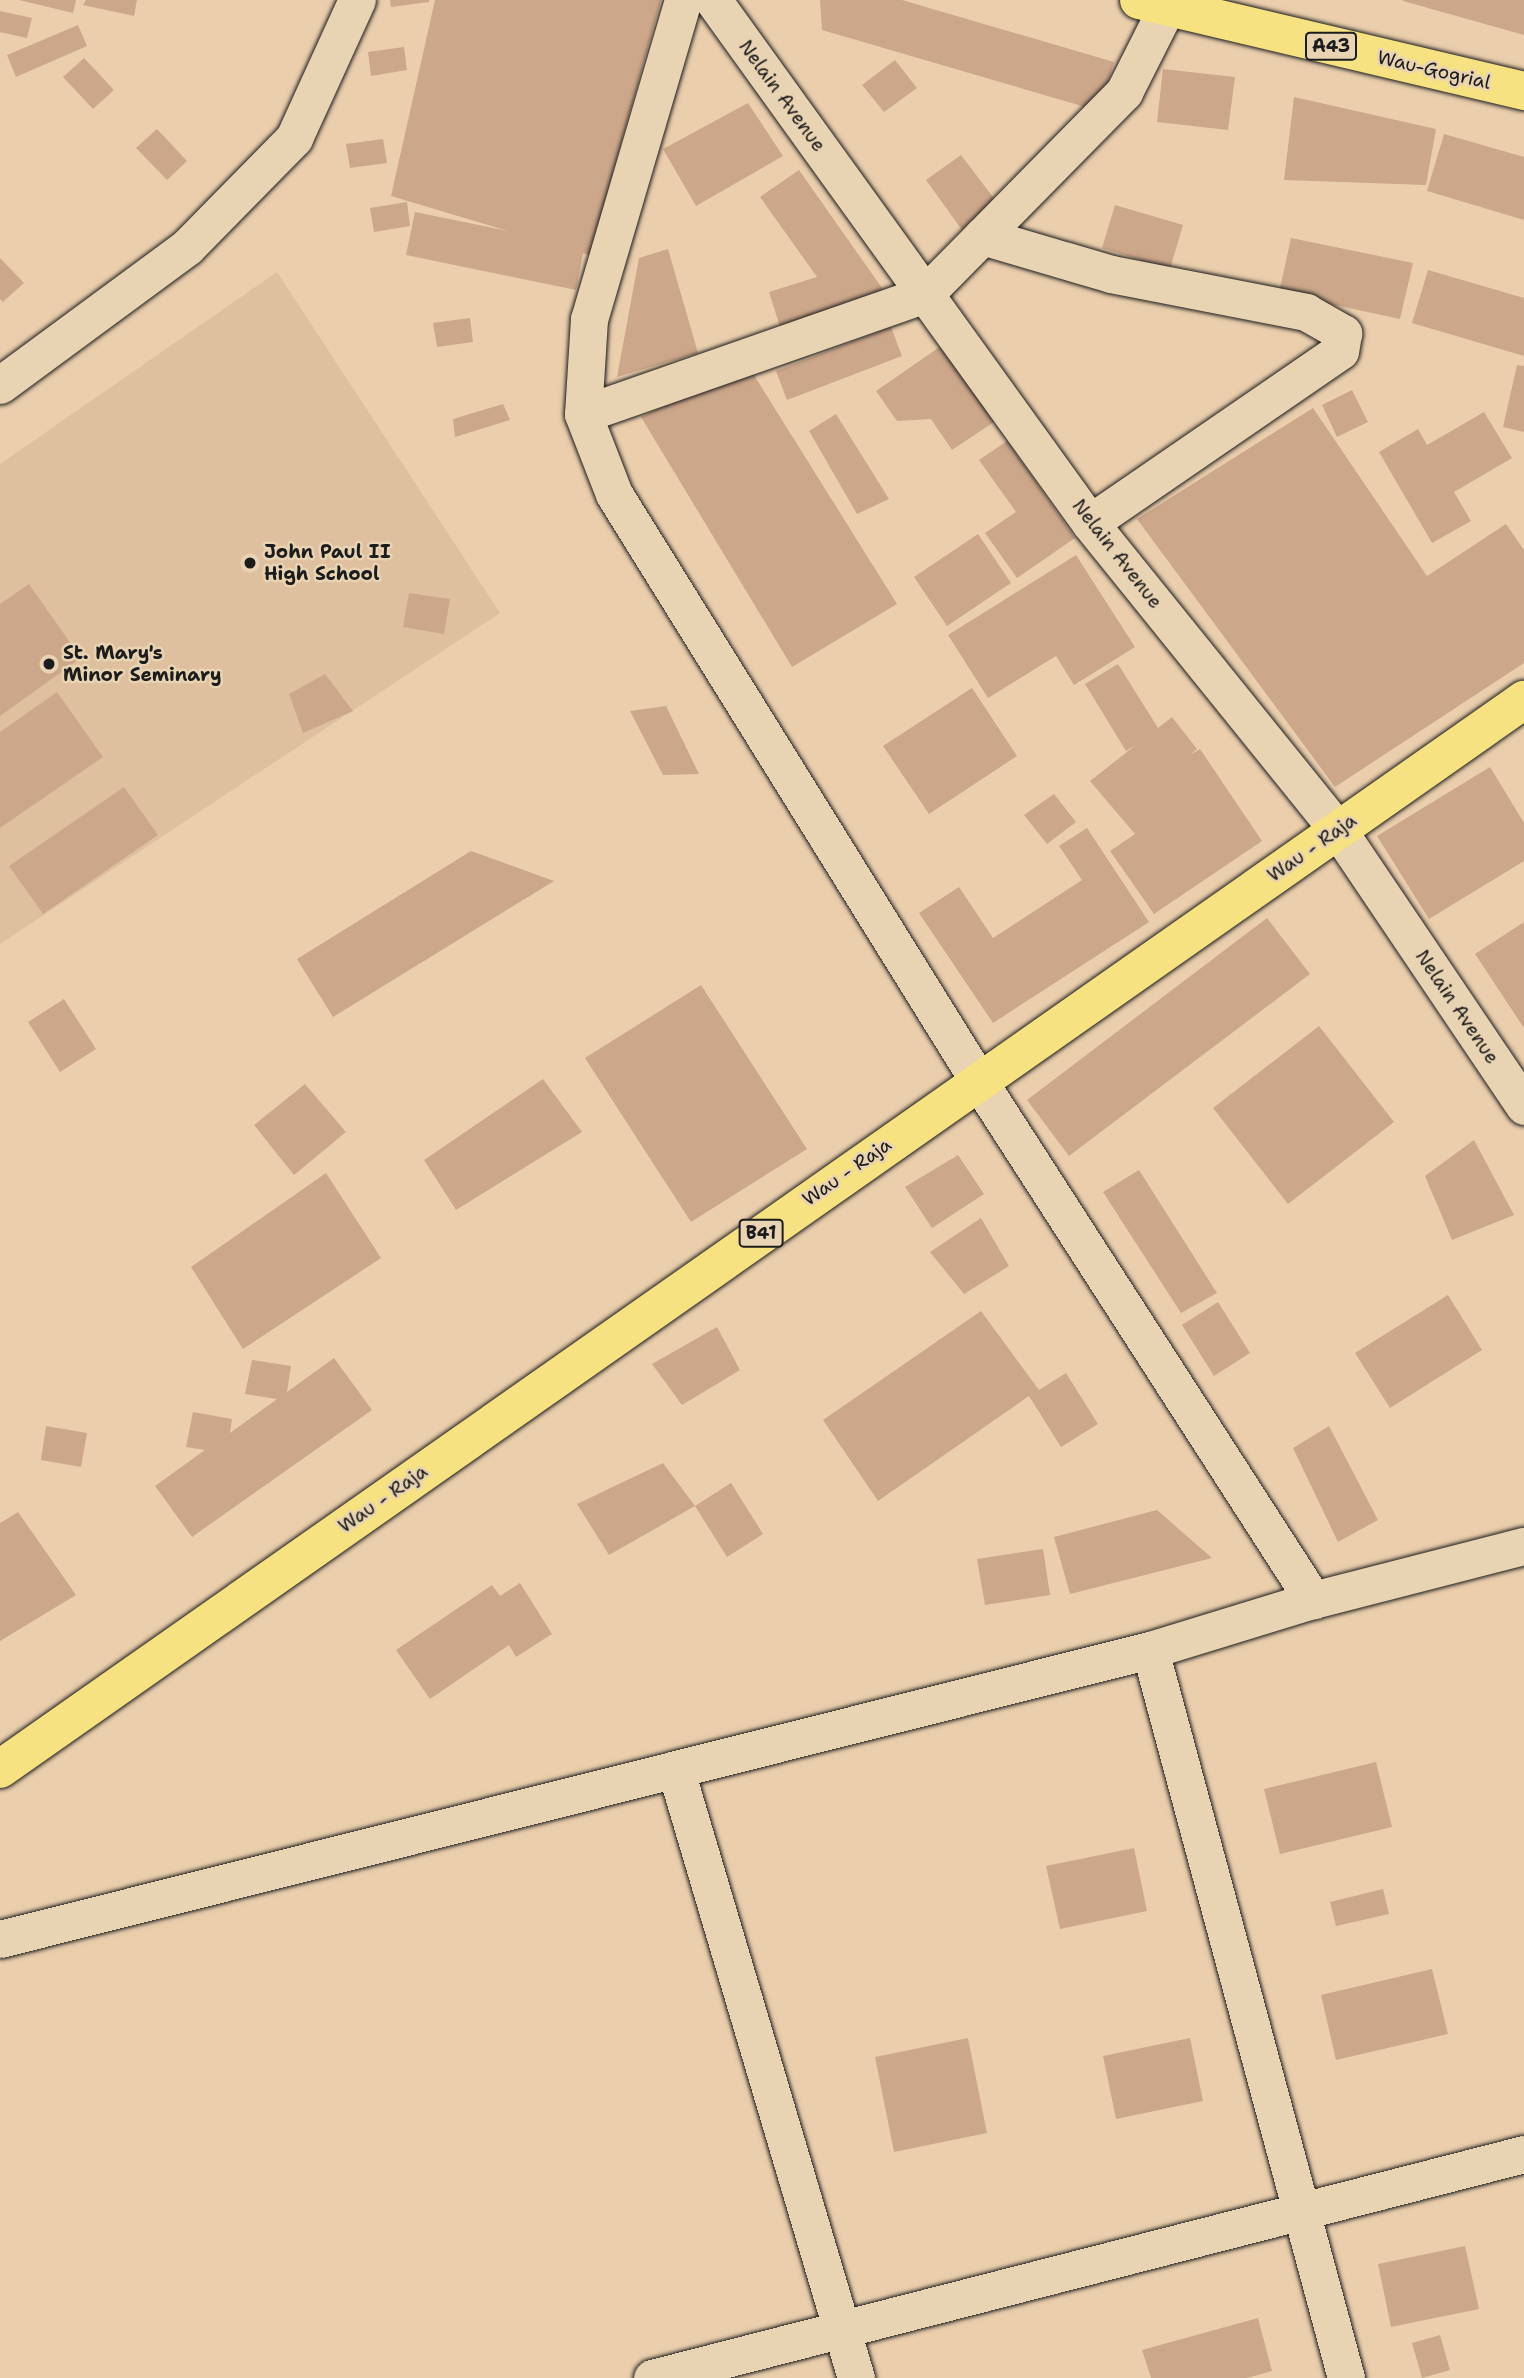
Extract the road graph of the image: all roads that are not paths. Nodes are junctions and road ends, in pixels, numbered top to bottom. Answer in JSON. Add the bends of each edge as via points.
{"nodes":[{"id":1,"x":357,"y":0,"type":"edge"},
{"id":2,"x":683,"y":0,"type":"edge"},
{"id":3,"x":713,"y":0,"type":"edge"},
{"id":4,"x":1153,"y":4,"type":"edge"},
{"id":5,"x":1524,"y":91,"type":"edge"},
{"id":6,"x":982,"y":236,"type":"junction"},
{"id":7,"x":925,"y":294,"type":"junction"},
{"id":8,"x":0,"y":385,"type":"edge"},
{"id":9,"x":583,"y":414,"type":"junction"},
{"id":10,"x":1090,"y":523,"type":"junction"},
{"id":11,"x":1524,"y":700,"type":"edge"},
{"id":12,"x":1338,"y":830,"type":"junction"},
{"id":13,"x":978,"y":1080,"type":"junction"},
{"id":14,"x":1524,"y":1106,"type":"edge"},
{"id":15,"x":1524,"y":1546,"type":"edge"},
{"id":16,"x":1313,"y":1600,"type":"junction"},
{"id":17,"x":1150,"y":1650,"type":"junction"},
{"id":18,"x":0,"y":1769,"type":"edge"},
{"id":19,"x":676,"y":1771,"type":"junction"},
{"id":20,"x":0,"y":1940,"type":"edge"},
{"id":21,"x":1524,"y":2154,"type":"edge"},
{"id":22,"x":1298,"y":2210,"type":"junction"},
{"id":23,"x":843,"y":2332,"type":"junction"},
{"id":24,"x":652,"y":2378,"type":"edge"},
{"id":25,"x":856,"y":2378,"type":"edge"},
{"id":26,"x":1346,"y":2378,"type":"edge"}],
"edges":[{"from":1,"to":8,"type":"street","via":[[294,138],[187,247]]},
{"from":2,"to":9,"type":"street","via":[[589,319]]},
{"from":3,"to":7,"type":"street","name":"Nelain Avenue"},
{"from":4,"to":5,"type":"main road","name":"Wau-Gogrial","number":"A43"},
{"from":4,"to":6,"type":"street","via":[[1124,92]]},
{"from":6,"to":7,"type":"street"},
{"from":6,"to":10,"type":"street","via":[[1111,274],[1306,312],[1343,333],[1339,351]]},
{"from":7,"to":9,"type":"street"},
{"from":7,"to":10,"type":"street","name":"Nelain Avenue"},
{"from":9,"to":13,"type":"street","via":[[614,494]]},
{"from":10,"to":12,"type":"street","name":"Nelain Avenue"},
{"from":11,"to":12,"type":"main road","name":"Wau - Raja","number":"B41"},
{"from":12,"to":13,"type":"main road","name":"Wau - Raja","number":"B41"},
{"from":12,"to":14,"type":"street","name":"Nelain Avenue"},
{"from":13,"to":16,"type":"street"},
{"from":13,"to":18,"type":"main road","name":"Wau - Raja","number":"B41"},
{"from":15,"to":16,"type":"street"},
{"from":16,"to":17,"type":"street"},
{"from":17,"to":19,"type":"street"},
{"from":17,"to":22,"type":"street"},
{"from":19,"to":20,"type":"street"},
{"from":19,"to":23,"type":"street"},
{"from":21,"to":22,"type":"street"},
{"from":22,"to":23,"type":"street"},
{"from":22,"to":26,"type":"street"},
{"from":23,"to":24,"type":"street"},
{"from":23,"to":25,"type":"street"}]}
